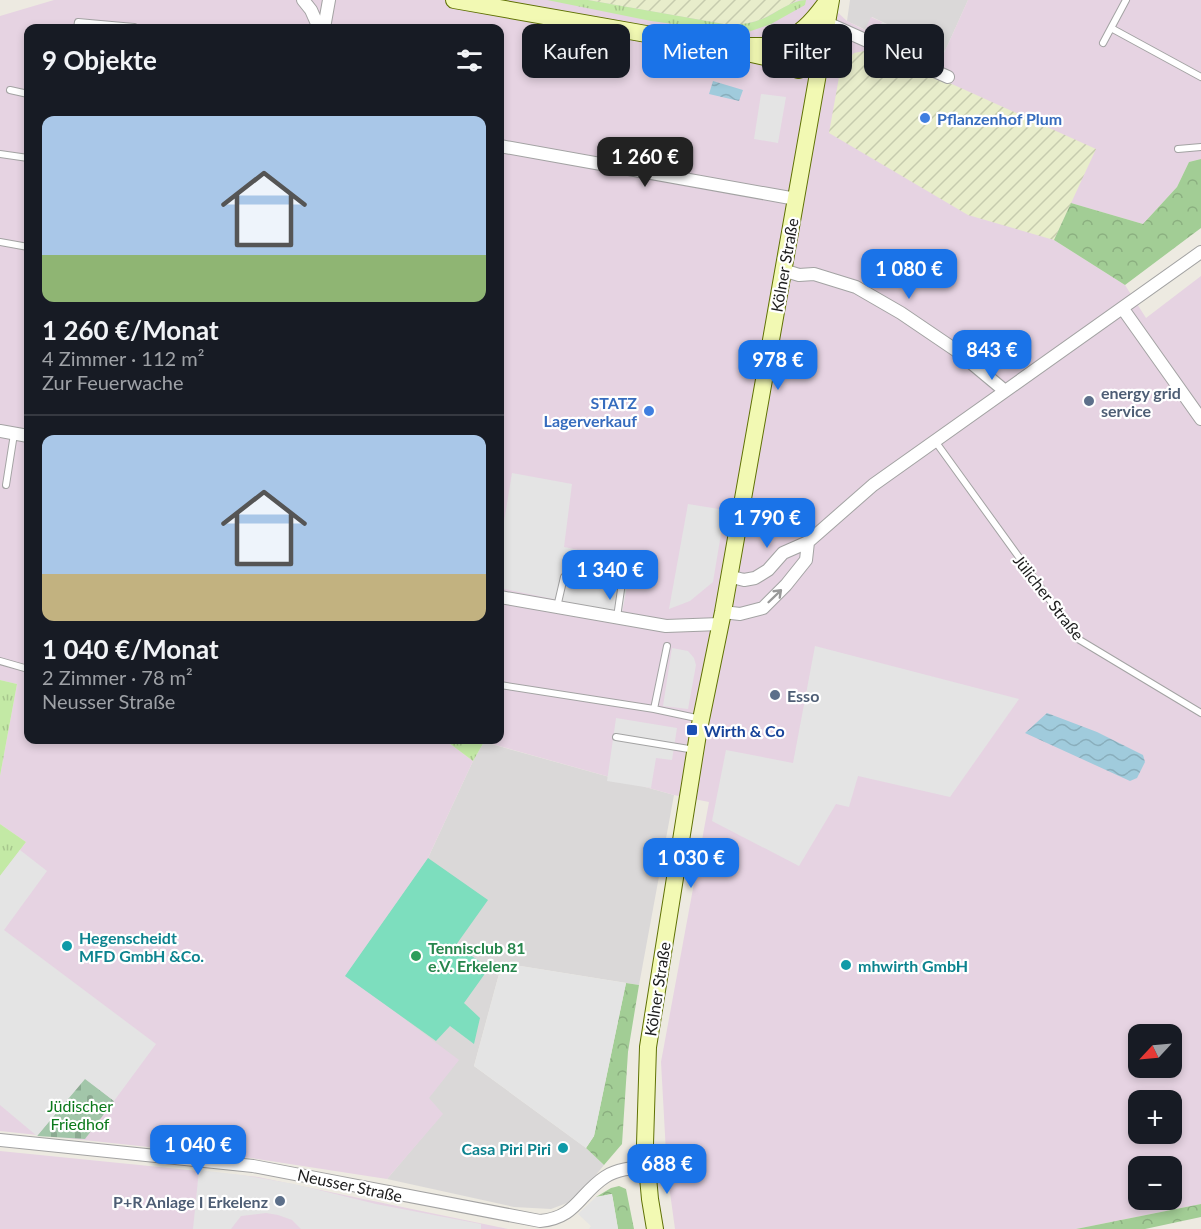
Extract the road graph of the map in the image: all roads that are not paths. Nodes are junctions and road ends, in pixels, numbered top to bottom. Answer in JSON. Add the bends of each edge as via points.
{"nodes":[{"id":1,"x":303,"y":0,"type":"edge"},
{"id":2,"x":329,"y":0,"type":"edge"},
{"id":3,"x":454,"y":0,"type":"edge"},
{"id":4,"x":830,"y":0,"type":"edge"},
{"id":5,"x":1126,"y":0,"type":"edge"},
{"id":6,"x":827,"y":23,"type":"joint"},
{"id":7,"x":78,"y":24,"type":"edge"},
{"id":8,"x":100,"y":24,"type":"edge"},
{"id":9,"x":317,"y":24,"type":"edge"},
{"id":10,"x":325,"y":24,"type":"edge"},
{"id":11,"x":809,"y":24,"type":"edge"},
{"id":12,"x":1112,"y":28,"type":"junction"},
{"id":13,"x":642,"y":33,"type":"edge"},
{"id":14,"x":1103,"y":43,"type":"dead end"},
{"id":15,"x":948,"y":77,"type":"dead end"},
{"id":16,"x":1201,"y":77,"type":"edge"},
{"id":17,"x":817,"y":78,"type":"edge"},
{"id":18,"x":10,"y":90,"type":"dead end"},
{"id":19,"x":24,"y":93,"type":"edge"},
{"id":20,"x":504,"y":147,"type":"edge"},
{"id":21,"x":1201,"y":147,"type":"edge"},
{"id":22,"x":1178,"y":149,"type":"dead end"},
{"id":23,"x":0,"y":154,"type":"edge"},
{"id":24,"x":24,"y":157,"type":"edge"},
{"id":25,"x":796,"y":199,"type":"junction"},
{"id":26,"x":0,"y":242,"type":"edge"},
{"id":27,"x":24,"y":246,"type":"edge"},
{"id":28,"x":1201,"y":252,"type":"edge"},
{"id":29,"x":783,"y":270,"type":"junction"},
{"id":30,"x":1123,"y":309,"type":"junction"},
{"id":31,"x":1005,"y":391,"type":"junction"},
{"id":32,"x":1201,"y":419,"type":"edge"},
{"id":33,"x":0,"y":431,"type":"edge"},
{"id":34,"x":14,"y":434,"type":"junction"},
{"id":35,"x":24,"y":435,"type":"edge"},
{"id":36,"x":935,"y":441,"type":"junction"},
{"id":37,"x":6,"y":485,"type":"dead end"},
{"id":38,"x":808,"y":542,"type":"junction"},
{"id":39,"x":625,"y":562,"type":"dead end"},
{"id":40,"x":728,"y":576,"type":"junction"},
{"id":41,"x":622,"y":585,"type":"junction"},
{"id":42,"x":504,"y":598,"type":"edge"},
{"id":43,"x":557,"y":607,"type":"junction"},
{"id":44,"x":617,"y":618,"type":"junction"},
{"id":45,"x":722,"y":618,"type":"junction"},
{"id":46,"x":667,"y":646,"type":"dead end"},
{"id":47,"x":0,"y":661,"type":"edge"},
{"id":48,"x":24,"y":668,"type":"edge"},
{"id":49,"x":504,"y":686,"type":"edge"},
{"id":50,"x":654,"y":709,"type":"junction"},
{"id":51,"x":1201,"y":713,"type":"edge"},
{"id":52,"x":701,"y":719,"type":"junction"},
{"id":53,"x":616,"y":737,"type":"dead end"},
{"id":54,"x":696,"y":750,"type":"junction"},
{"id":55,"x":0,"y":1140,"type":"edge"},
{"id":56,"x":646,"y":1167,"type":"junction"},
{"id":57,"x":655,"y":1229,"type":"edge"}],
"edges":[{"from":1,"to":9,"type":"street"},
{"from":2,"to":10,"type":"street"},
{"from":3,"to":13,"type":"main road"},
{"from":4,"to":6,"type":"main road","name":"Kölner Straße"},
{"from":4,"to":11,"type":"main road"},
{"from":5,"to":12,"type":"lane"},
{"from":6,"to":15,"type":"street"},
{"from":7,"to":8,"type":"lane"},
{"from":12,"to":14,"type":"lane"},
{"from":12,"to":16,"type":"lane"},
{"from":17,"to":25,"type":"main road","name":"Kölner Straße"},
{"from":18,"to":19,"type":"lane"},
{"from":20,"to":25,"type":"street"},
{"from":21,"to":22,"type":"lane"},
{"from":23,"to":24,"type":"lane"},
{"from":25,"to":29,"type":"main road","name":"Kölner Straße"},
{"from":26,"to":27,"type":"lane"},
{"from":28,"to":30,"type":"street"},
{"from":29,"to":31,"type":"street","via":[[814,274],[856,287],[957,351]]},
{"from":29,"to":40,"type":"main road","name":"Kölner Straße"},
{"from":30,"to":31,"type":"street"},
{"from":30,"to":32,"type":"street"},
{"from":31,"to":36,"type":"street"},
{"from":33,"to":34,"type":"street"},
{"from":34,"to":35,"type":"street"},
{"from":34,"to":37,"type":"lane"},
{"from":36,"to":38,"type":"street","via":[[873,485]]},
{"from":36,"to":51,"type":"lane","name":"Jülicher Straße","via":[[1078,639]]},
{"from":38,"to":40,"type":"street","via":[[783,553],[755,578]]},
{"from":45,"to":38,"type":"street","one_way":true,"via":[[763,608],[806,560]]},
{"from":39,"to":41,"type":"lane"},
{"from":40,"to":45,"type":"main road","name":"Kölner Straße"},
{"from":41,"to":43,"type":"lane","via":[[564,577]]},
{"from":41,"to":44,"type":"lane"},
{"from":42,"to":43,"type":"street"},
{"from":43,"to":44,"type":"street"},
{"from":44,"to":45,"type":"street","via":[[666,626]]},
{"from":45,"to":52,"type":"main road","name":"Kölner Straße"},
{"from":46,"to":50,"type":"lane"},
{"from":47,"to":48,"type":"lane"},
{"from":49,"to":50,"type":"lane"},
{"from":50,"to":52,"type":"lane"},
{"from":52,"to":54,"type":"main road","name":"Kölner Straße"},
{"from":53,"to":54,"type":"lane"},
{"from":54,"to":56,"type":"main road","name":"Kölner Straße","via":[[648,1047]]},
{"from":55,"to":56,"type":"street","name":"Neusser Straße","via":[[253,1166],[540,1221],[571,1211],[615,1171]]},
{"from":56,"to":57,"type":"main road","name":"Kölner Straße"}]}
